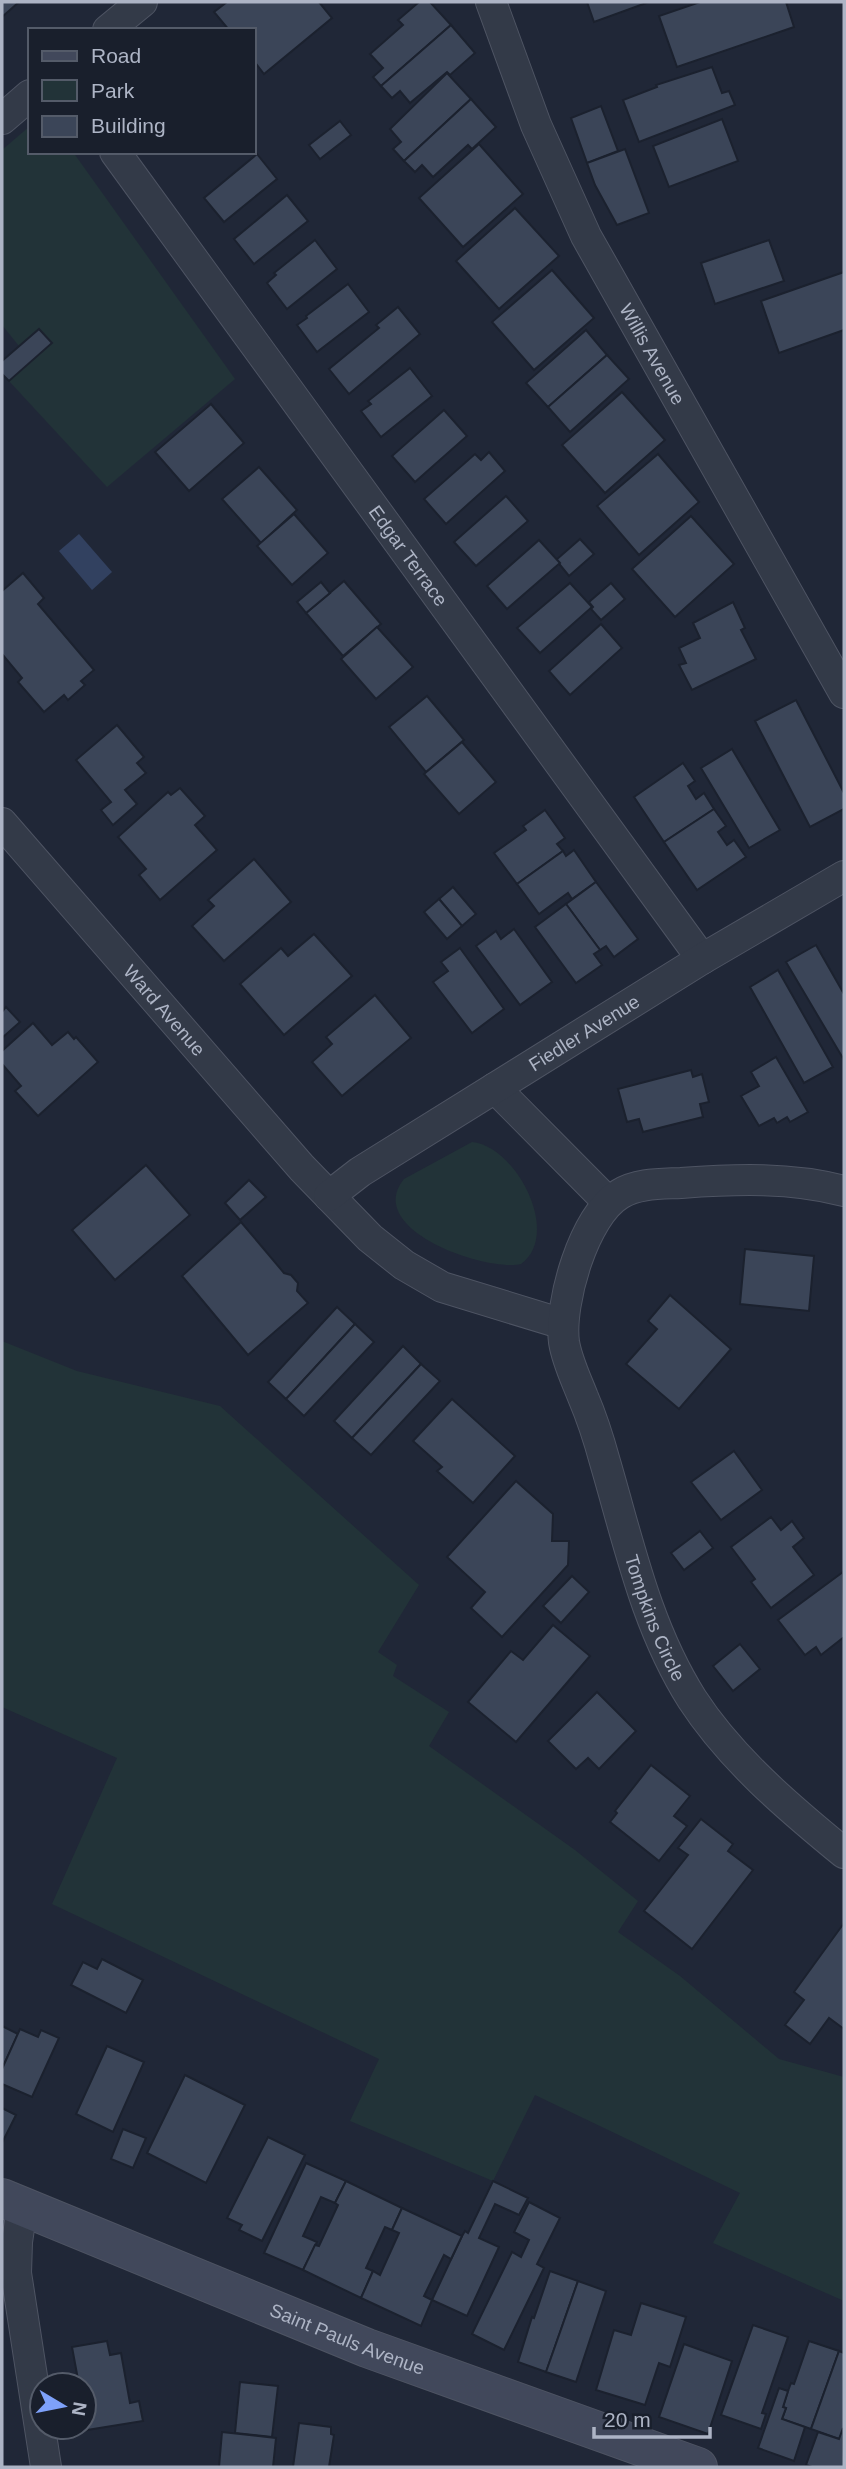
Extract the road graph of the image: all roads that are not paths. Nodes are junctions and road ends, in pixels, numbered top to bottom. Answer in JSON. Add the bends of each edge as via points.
{"nodes":[{"id":1,"x":142,"y":2,"type":"edge"},
{"id":2,"x":491,"y":2,"type":"edge"},
{"id":3,"x":110,"y":28,"type":"edge"},
{"id":4,"x":28,"y":97,"type":"edge"},
{"id":5,"x":2,"y":119,"type":"edge"},
{"id":6,"x":117,"y":154,"type":"edge"},
{"id":7,"x":844,"y":693,"type":"edge"},
{"id":8,"x":2,"y":823,"type":"edge"},
{"id":9,"x":844,"y":876,"type":"edge"},
{"id":10,"x":702,"y":959,"type":"junction"},
{"id":11,"x":495,"y":1088,"type":"junction"},
{"id":12,"x":844,"y":1191,"type":"edge"},
{"id":13,"x":329,"y":1196,"type":"junction"},
{"id":14,"x":608,"y":1202,"type":"junction"},
{"id":15,"x":563,"y":1324,"type":"junction"},
{"id":16,"x":844,"y":1853,"type":"edge"},
{"id":17,"x":12,"y":2203,"type":"edge"},
{"id":18,"x":46,"y":2467,"type":"edge"},
{"id":19,"x":698,"y":2467,"type":"edge"}],
"edges":[{"from":1,"to":3,"type":"street"},
{"from":2,"to":7,"type":"street","name":"Willis Avenue","via":[[536,125],[586,236]]},
{"from":4,"to":5,"type":"street"},
{"from":6,"to":10,"type":"street","name":"Edgar Terrace"},
{"from":8,"to":13,"type":"street","name":"Ward Avenue"},
{"from":9,"to":10,"type":"street","name":"Fiedler Avenue"},
{"from":10,"to":11,"type":"street","name":"Fiedler Avenue"},
{"from":11,"to":13,"type":"street","name":"Fiedler Avenue"},
{"from":11,"to":14,"type":"street"},
{"from":12,"to":14,"type":"street","via":[[782,1181],[728,1179],[648,1185],[620,1193]]},
{"from":13,"to":15,"type":"street","via":[[370,1238],[421,1277]]},
{"from":14,"to":15,"type":"street","name":"Tompkins Circle","via":[[591,1227],[574,1269]]},
{"from":15,"to":16,"type":"street","name":"Tompkins Circle","via":[[568,1359],[596,1431],[636,1575],[673,1667],[694,1702],[754,1773]]},
{"from":17,"to":18,"type":"street","via":[[19,2225],[16,2273]]},
{"from":17,"to":19,"type":"main road","name":"Saint Pauls Avenue","via":[[368,2348]]}]}
